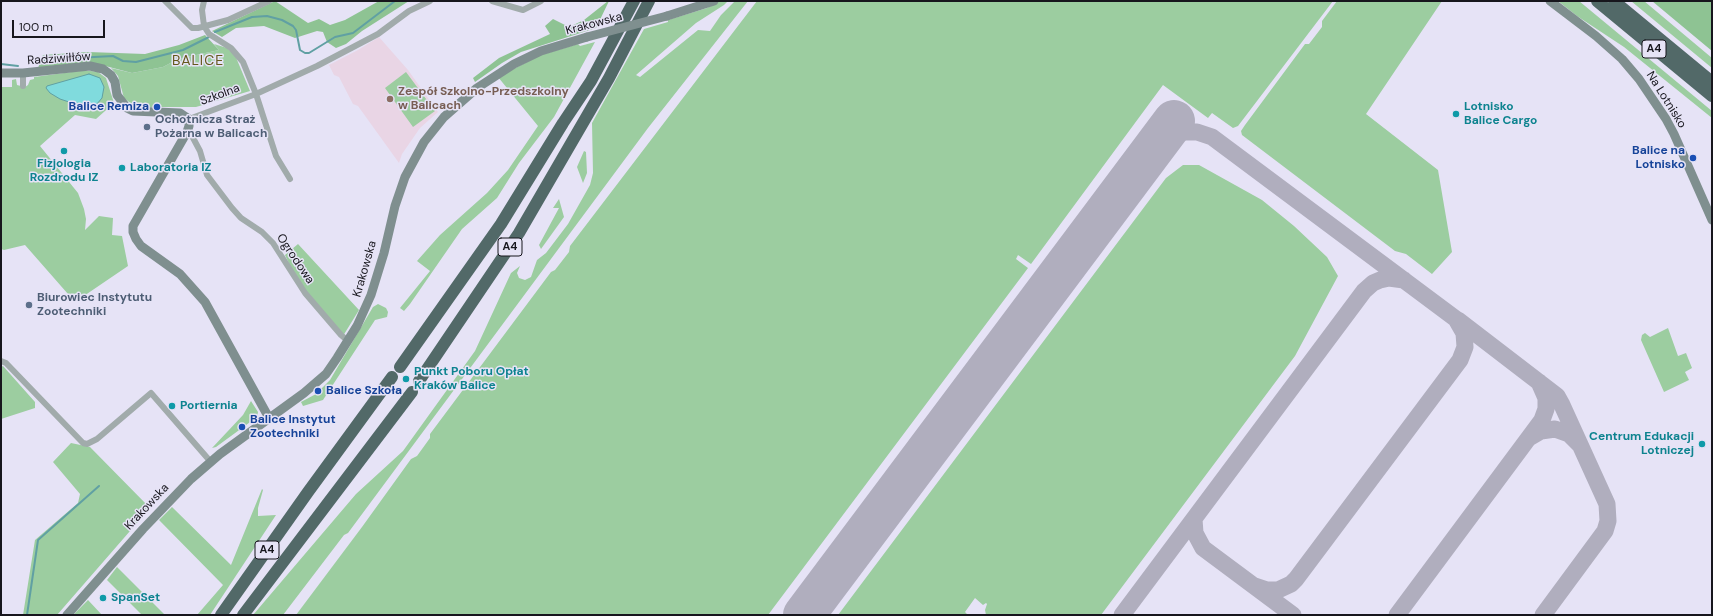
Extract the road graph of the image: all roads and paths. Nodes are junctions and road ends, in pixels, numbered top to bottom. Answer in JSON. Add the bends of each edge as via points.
{"nodes":[{"id":1,"x":165,"y":1,"type":"edge"},
{"id":2,"x":204,"y":1,"type":"edge"},
{"id":3,"x":269,"y":1,"type":"edge"},
{"id":4,"x":430,"y":1,"type":"edge"},
{"id":5,"x":492,"y":1,"type":"edge"},
{"id":6,"x":541,"y":1,"type":"edge"},
{"id":7,"x":625,"y":1,"type":"edge"},
{"id":8,"x":634,"y":1,"type":"edge"},
{"id":9,"x":649,"y":1,"type":"edge"},
{"id":10,"x":714,"y":1,"type":"edge"},
{"id":11,"x":1550,"y":1,"type":"edge"},
{"id":12,"x":1597,"y":1,"type":"edge"},
{"id":13,"x":1614,"y":1,"type":"edge"},
{"id":14,"x":204,"y":26,"type":"junction"},
{"id":15,"x":1,"y":73,"type":"edge"},
{"id":16,"x":23,"y":73,"type":"junction"},
{"id":17,"x":1712,"y":82,"type":"edge"},
{"id":18,"x":23,"y":86,"type":"dead end"},
{"id":19,"x":256,"y":94,"type":"junction"},
{"id":20,"x":1712,"y":96,"type":"edge"},
{"id":21,"x":189,"y":119,"type":"junction"},
{"id":22,"x":563,"y":123,"type":"junction"},
{"id":23,"x":187,"y":132,"type":"junction"},
{"id":24,"x":290,"y":179,"type":"dead end"},
{"id":25,"x":1712,"y":220,"type":"edge"},
{"id":26,"x":348,"y":341,"type":"junction"},
{"id":27,"x":2,"y":361,"type":"edge"},
{"id":28,"x":400,"y":367,"type":"dead end"},
{"id":29,"x":392,"y":377,"type":"dead end"},
{"id":30,"x":419,"y":381,"type":"dead end"},
{"id":31,"x":412,"y":392,"type":"dead end"},
{"id":32,"x":269,"y":418,"type":"junction"},
{"id":33,"x":210,"y":461,"type":"junction"},
{"id":34,"x":67,"y":615,"type":"edge"},
{"id":35,"x":221,"y":615,"type":"edge"},
{"id":36,"x":244,"y":615,"type":"edge"}],
"edges":[{"from":1,"to":14,"type":"street","via":[[192,28]]},
{"from":2,"to":14,"type":"street"},
{"from":3,"to":14,"type":"street","via":[[228,20]]},
{"from":4,"to":19,"type":"street","name":"Szkolna","via":[[409,11],[361,44]]},
{"from":5,"to":6,"type":"street","via":[[523,10]]},
{"from":7,"to":22,"type":"highway","number":"A4"},
{"from":8,"to":22,"type":"highway","number":"A4","via":[[591,81]]},
{"from":9,"to":30,"type":"highway","number":"A4","via":[[606,84],[519,233]]},
{"from":10,"to":26,"type":"street","name":"Krakowska","bridge":true,"via":[[541,52],[504,69],[462,100],[434,128],[419,150],[402,184],[372,295]]},
{"from":11,"to":25,"type":"street","name":"Na Lotnisko","via":[[1596,36],[1622,59],[1639,79],[1674,134]]},
{"from":12,"to":20,"type":"highway","number":"A4"},
{"from":13,"to":17,"type":"highway","number":"A4"},
{"from":14,"to":19,"type":"street","via":[[209,34],[239,56]]},
{"from":15,"to":16,"type":"street","name":"Radziwiłłów"},
{"from":16,"to":18,"type":"street"},
{"from":16,"to":21,"type":"street","name":"Radziwiłłów","via":[[90,66],[103,69],[111,75],[117,95],[127,108],[180,113]]},
{"from":19,"to":21,"type":"street","name":"Szkolna"},
{"from":19,"to":24,"type":"street","via":[[276,156]]},
{"from":21,"to":23,"type":"street","name":"Szkolna"},
{"from":22,"to":28,"type":"highway","number":"A4","via":[[501,224]]},
{"from":23,"to":26,"type":"street","name":"Ogrodowa","via":[[200,151],[207,175],[232,208],[273,243],[305,293]]},
{"from":23,"to":32,"type":"street","name":"Szkolna","via":[[133,226],[133,232],[141,246],[180,274],[205,302]]},
{"from":26,"to":32,"type":"street","name":"Krakowska","via":[[321,379]]},
{"from":27,"to":33,"type":"street","via":[[82,443],[87,444],[97,439],[151,393]]},
{"from":29,"to":35,"type":"highway","number":"A4"},
{"from":31,"to":36,"type":"highway","number":"A4"},
{"from":32,"to":33,"type":"street","name":"Krakowska"},
{"from":33,"to":34,"type":"street","name":"Krakowska","via":[[170,499]]}]}
